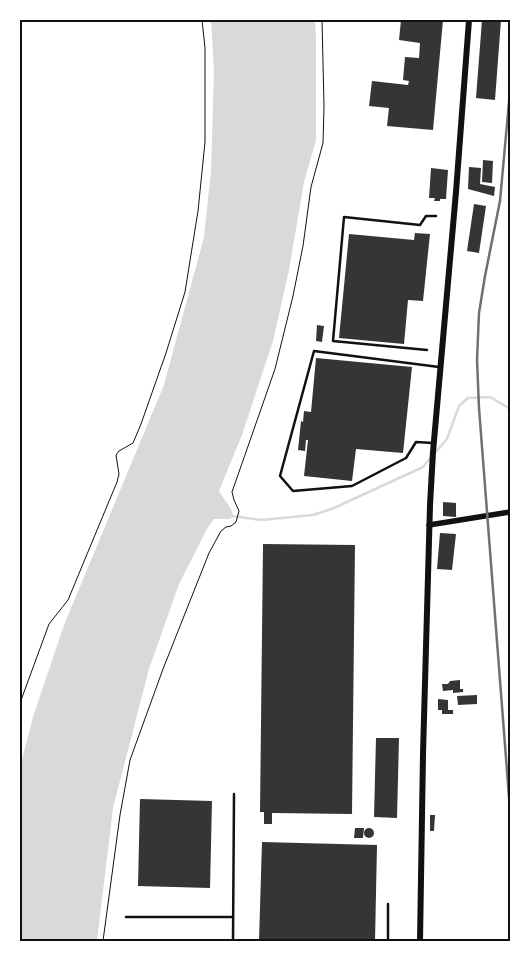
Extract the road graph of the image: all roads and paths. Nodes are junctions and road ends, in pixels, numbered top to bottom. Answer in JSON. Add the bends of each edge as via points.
{"nodes":[{"id":1,"x":202,"y":20,"type":"edge"},
{"id":2,"x":322,"y":20,"type":"edge"},
{"id":3,"x":468,"y":20,"type":"edge"},
{"id":4,"x":436,"y":216,"type":"dead end"},
{"id":5,"x":427,"y":350,"type":"dead end"},
{"id":6,"x":440,"y":367,"type":"junction"},
{"id":7,"x":434,"y":443,"type":"junction"},
{"id":8,"x":510,"y":512,"type":"edge"},
{"id":9,"x":429,"y":526,"type":"junction"},
{"id":10,"x":20,"y":703,"type":"edge"},
{"id":11,"x":234,"y":794,"type":"dead end"},
{"id":12,"x":388,"y":904,"type":"dead end"},
{"id":13,"x":126,"y":917,"type":"dead end"},
{"id":14,"x":233,"y":918,"type":"junction"},
{"id":15,"x":103,"y":941,"type":"edge"},
{"id":16,"x":233,"y":941,"type":"edge"},
{"id":17,"x":388,"y":941,"type":"edge"},
{"id":18,"x":420,"y":941,"type":"edge"}],
"edges":[{"from":1,"to":10,"type":"path","via":[[205,142],[185,292],[141,424],[133,443],[116,455],[117,482],[68,600],[49,624]]},
{"from":2,"to":15,"type":"path","via":[[323,143],[311,187],[293,296],[275,369],[232,492],[239,511],[236,522],[221,531],[209,553],[130,760]]},
{"from":3,"to":6,"type":"main road"},
{"from":4,"to":5,"type":"lane","via":[[426,216],[420,225],[344,217],[333,341]]},
{"from":6,"to":7,"type":"main road"},
{"from":6,"to":7,"type":"lane","via":[[314,351],[280,476],[293,491],[352,486],[406,458],[416,442]]},
{"from":7,"to":9,"type":"main road"},
{"from":8,"to":9,"type":"street"},
{"from":9,"to":18,"type":"main road"},
{"from":11,"to":14,"type":"lane"},
{"from":12,"to":17,"type":"lane"},
{"from":13,"to":14,"type":"lane"},
{"from":14,"to":16,"type":"lane"}]}
